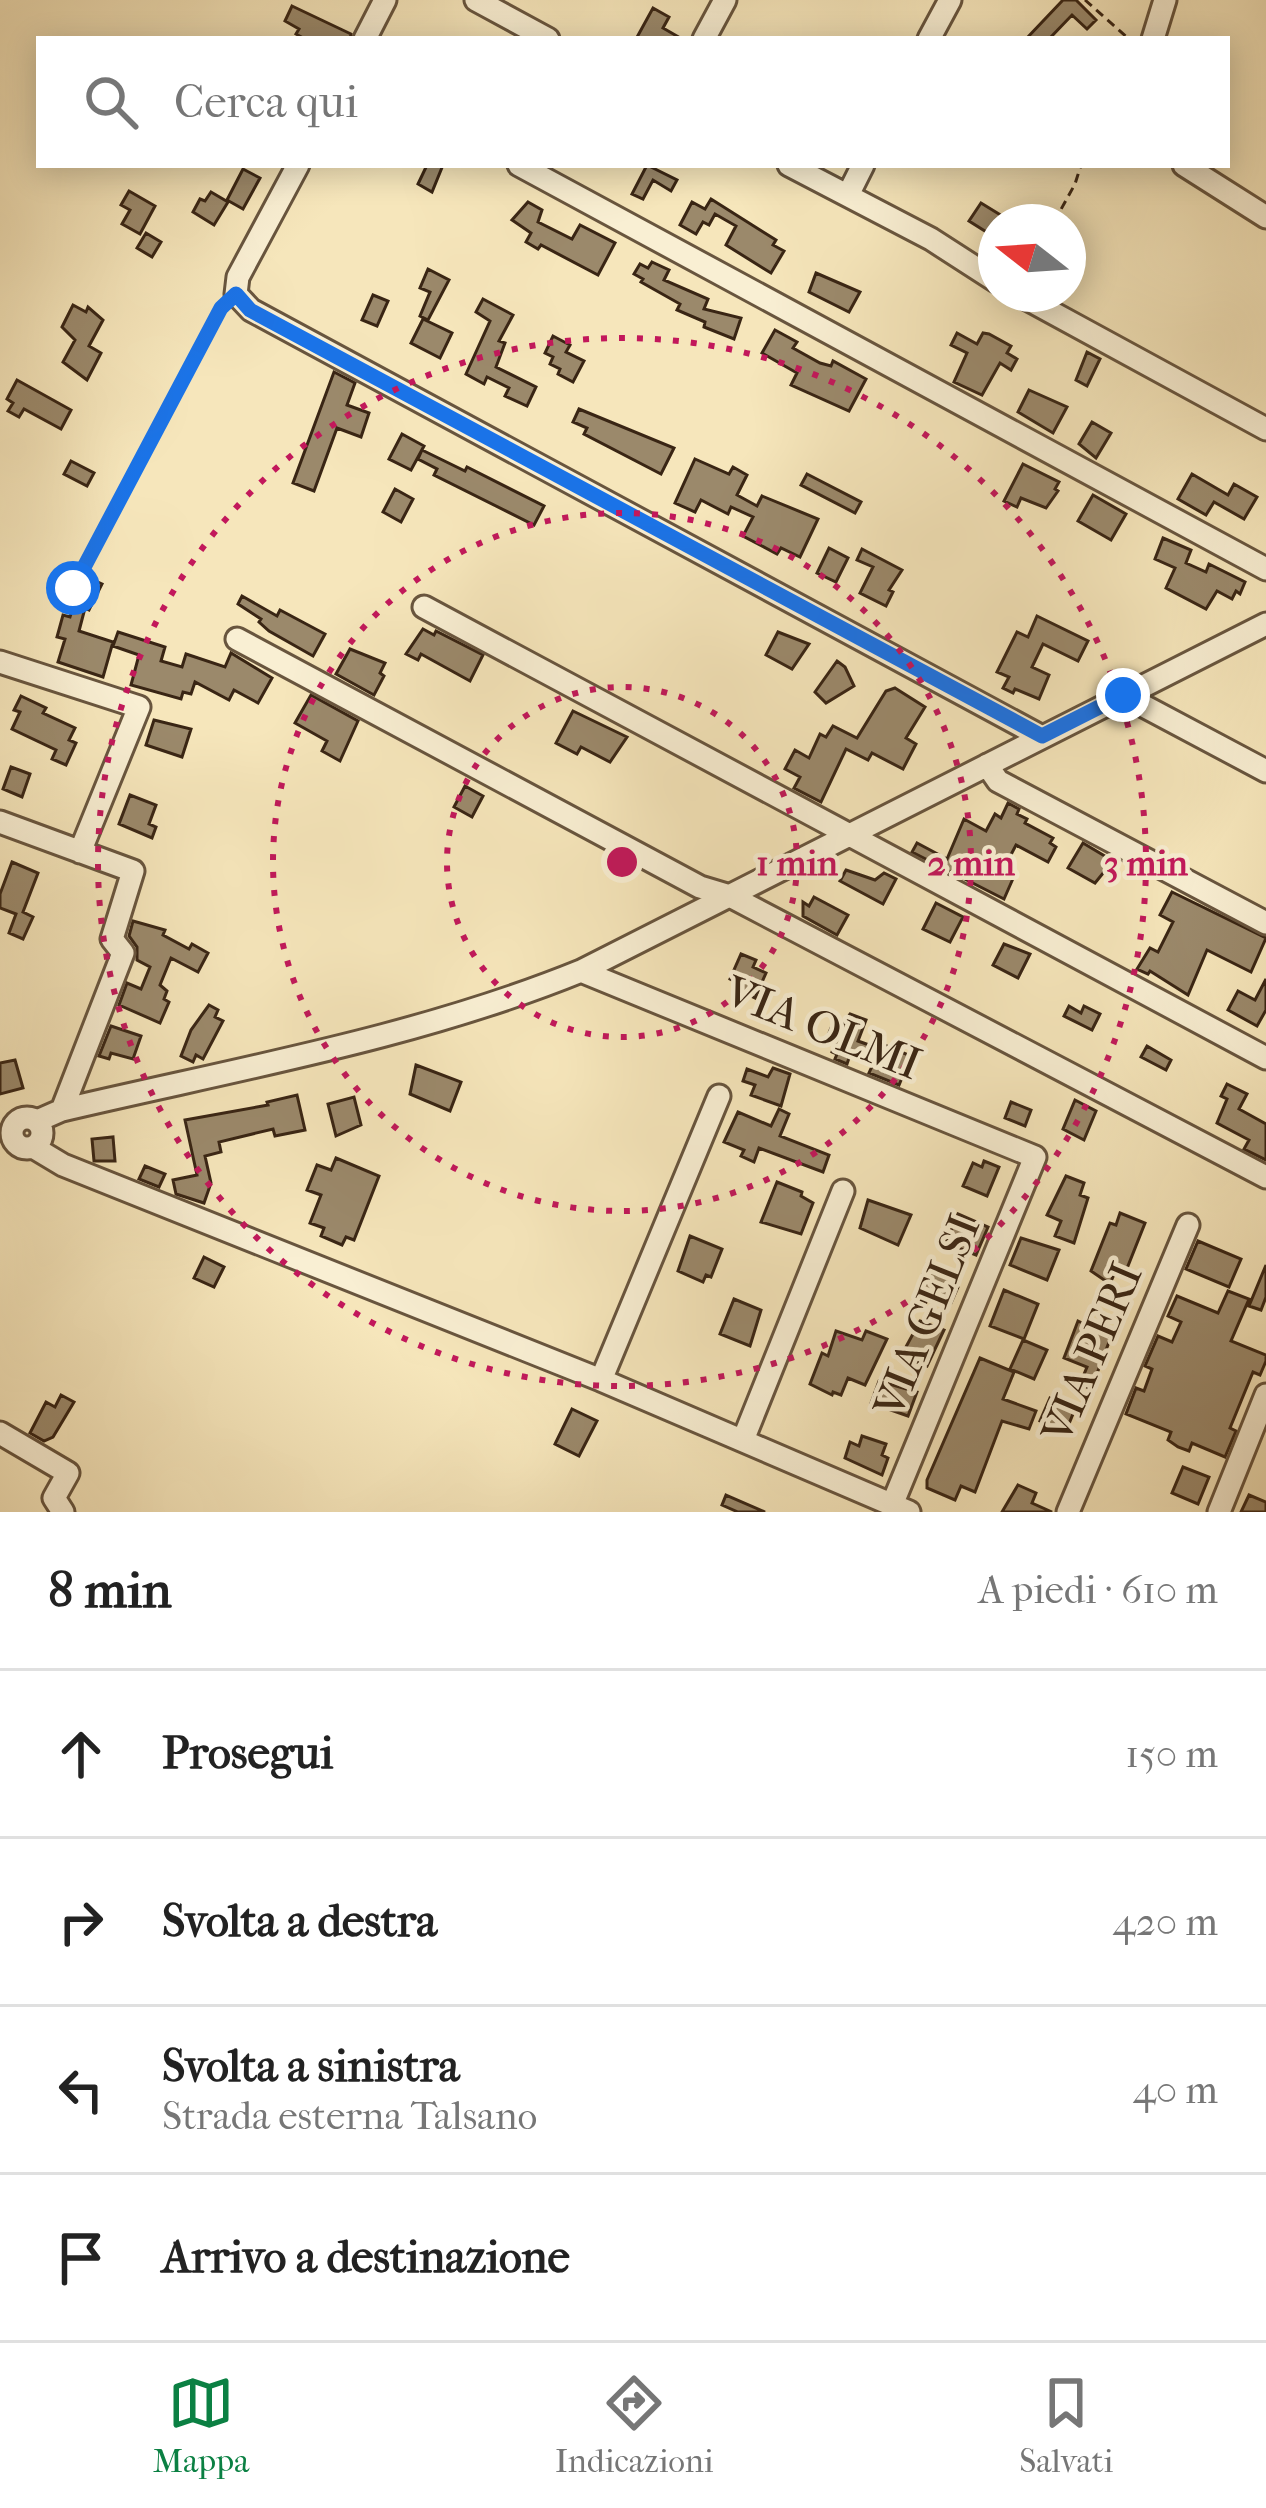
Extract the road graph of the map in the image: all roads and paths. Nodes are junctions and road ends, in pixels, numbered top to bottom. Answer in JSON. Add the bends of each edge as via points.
{"nodes":[{"id":1,"x":385,"y":0,"type":"edge"},
{"id":2,"x":476,"y":0,"type":"edge"},
{"id":3,"x":725,"y":0,"type":"edge"},
{"id":4,"x":950,"y":0,"type":"edge"},
{"id":5,"x":1085,"y":0,"type":"edge"},
{"id":6,"x":1165,"y":0,"type":"edge"},
{"id":7,"x":367,"y":36,"type":"edge"},
{"id":8,"x":542,"y":36,"type":"edge"},
{"id":9,"x":706,"y":36,"type":"edge"},
{"id":10,"x":931,"y":36,"type":"edge"},
{"id":11,"x":1126,"y":36,"type":"edge"},
{"id":12,"x":1154,"y":36,"type":"edge"},
{"id":13,"x":296,"y":168,"type":"edge"},
{"id":14,"x":524,"y":168,"type":"edge"},
{"id":15,"x":795,"y":168,"type":"edge"},
{"id":16,"x":861,"y":168,"type":"edge"},
{"id":17,"x":1080,"y":168,"type":"edge"},
{"id":18,"x":1189,"y":168,"type":"edge"},
{"id":19,"x":848,"y":194,"type":"junction"},
{"id":20,"x":1064,"y":204,"type":"edge"},
{"id":21,"x":1266,"y":217,"type":"edge"},
{"id":22,"x":978,"y":269,"type":"edge"},
{"id":23,"x":236,"y":294,"type":"junction"},
{"id":24,"x":1051,"y":312,"type":"edge"},
{"id":25,"x":1266,"y":429,"type":"edge"},
{"id":26,"x":1266,"y":569,"type":"edge"},
{"id":27,"x":73,"y":588,"type":"dead end"},
{"id":28,"x":424,"y":608,"type":"dead end"},
{"id":29,"x":1266,"y":624,"type":"edge"},
{"id":30,"x":237,"y":639,"type":"dead end"},
{"id":31,"x":0,"y":662,"type":"edge"},
{"id":32,"x":1123,"y":695,"type":"junction"},
{"id":33,"x":1042,"y":736,"type":"junction"},
{"id":34,"x":987,"y":765,"type":"junction"},
{"id":35,"x":1266,"y":771,"type":"edge"},
{"id":36,"x":0,"y":822,"type":"edge"},
{"id":37,"x":849,"y":835,"type":"junction"},
{"id":38,"x":80,"y":852,"type":"junction"},
{"id":39,"x":730,"y":896,"type":"junction"},
{"id":40,"x":1266,"y":923,"type":"edge"},
{"id":41,"x":581,"y":971,"type":"junction"},
{"id":42,"x":1266,"y":1058,"type":"edge"},
{"id":43,"x":719,"y":1096,"type":"dead end"},
{"id":44,"x":62,"y":1110,"type":"junction"},
{"id":45,"x":37,"y":1121,"type":"junction"},
{"id":46,"x":6,"y":1135,"type":"edge"},
{"id":47,"x":33,"y":1147,"type":"junction"},
{"id":48,"x":1036,"y":1157,"type":"joint"},
{"id":49,"x":1266,"y":1177,"type":"edge"},
{"id":50,"x":843,"y":1191,"type":"dead end"},
{"id":51,"x":1188,"y":1225,"type":"dead end"},
{"id":52,"x":601,"y":1380,"type":"junction"},
{"id":53,"x":1266,"y":1395,"type":"edge"},
{"id":54,"x":0,"y":1433,"type":"edge"},
{"id":55,"x":742,"y":1440,"type":"junction"},
{"id":56,"x":852,"y":1489,"type":"junction"},
{"id":57,"x":900,"y":1508,"type":"edge"},
{"id":58,"x":63,"y":1512,"type":"edge"},
{"id":59,"x":840,"y":1512,"type":"edge"},
{"id":60,"x":1068,"y":1512,"type":"edge"},
{"id":61,"x":1219,"y":1512,"type":"edge"}],
"edges":[{"from":1,"to":7,"type":"street"},
{"from":2,"to":8,"type":"street"},
{"from":3,"to":9,"type":"street"},
{"from":4,"to":10,"type":"street"},
{"from":5,"to":11,"type":"path"},
{"from":6,"to":12,"type":"street"},
{"from":13,"to":23,"type":"street"},
{"from":14,"to":26,"type":"street"},
{"from":15,"to":19,"type":"street"},
{"from":16,"to":19,"type":"street"},
{"from":17,"to":20,"type":"path"},
{"from":18,"to":21,"type":"street"},
{"from":19,"to":22,"type":"street"},
{"from":23,"to":27,"type":"path","via":[[221,308]]},
{"from":23,"to":33,"type":"street","via":[[250,310]]},
{"from":24,"to":25,"type":"street"},
{"from":28,"to":37,"type":"street"},
{"from":29,"to":32,"type":"street"},
{"from":30,"to":39,"type":"street"},
{"from":31,"to":38,"type":"street","via":[[139,707]]},
{"from":32,"to":33,"type":"street"},
{"from":32,"to":35,"type":"street"},
{"from":33,"to":34,"type":"street"},
{"from":34,"to":37,"type":"street"},
{"from":34,"to":40,"type":"street","via":[[998,781]]},
{"from":36,"to":38,"type":"street"},
{"from":37,"to":39,"type":"street"},
{"from":37,"to":42,"type":"street"},
{"from":38,"to":44,"type":"street","via":[[133,871],[112,939],[122,953]]},
{"from":39,"to":41,"type":"street"},
{"from":39,"to":49,"type":"street"},
{"from":41,"to":44,"type":"street","via":[[418,1026]]},
{"from":41,"to":48,"type":"street","name":"VIA OLMI"},
{"from":43,"to":52,"type":"street"},
{"from":44,"to":45,"type":"street"},
{"from":45,"to":46,"type":"street","via":[[21,1118]]},
{"from":45,"to":47,"type":"street","via":[[42,1135]]},
{"from":46,"to":47,"type":"street"},
{"from":47,"to":52,"type":"street"},
{"from":48,"to":57,"type":"street","name":"VIA GELSI"},
{"from":50,"to":55,"type":"street"},
{"from":51,"to":60,"type":"street","name":"VIA PERI"},
{"from":52,"to":55,"type":"street"},
{"from":53,"to":61,"type":"street"},
{"from":54,"to":58,"type":"street","via":[[68,1473],[54,1498]]},
{"from":55,"to":56,"type":"street"},
{"from":56,"to":57,"type":"street"},
{"from":56,"to":59,"type":"street"}]}
